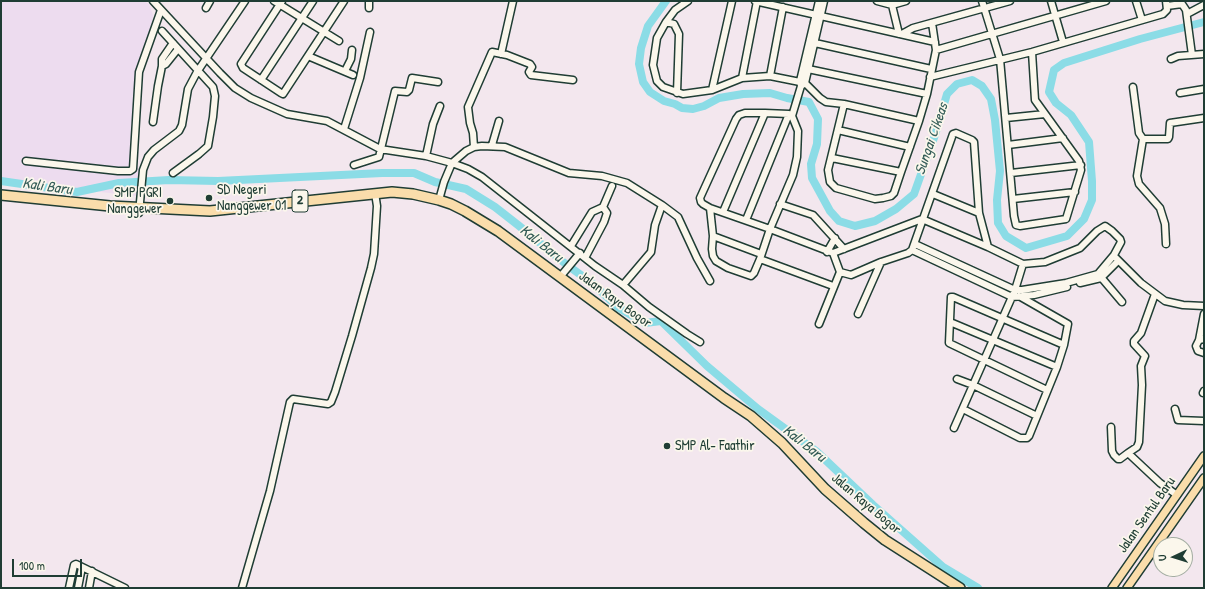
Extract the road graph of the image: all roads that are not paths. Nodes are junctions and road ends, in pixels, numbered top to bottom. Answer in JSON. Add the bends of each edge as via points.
{"nodes":[{"id":1,"x":153,"y":1,"type":"edge"},
{"id":2,"x":210,"y":1,"type":"edge"},
{"id":3,"x":245,"y":1,"type":"edge"},
{"id":4,"x":313,"y":1,"type":"edge"},
{"id":5,"x":344,"y":1,"type":"edge"},
{"id":6,"x":369,"y":1,"type":"edge"},
{"id":7,"x":513,"y":1,"type":"edge"},
{"id":8,"x":688,"y":1,"type":"edge"},
{"id":9,"x":732,"y":1,"type":"edge"},
{"id":10,"x":756,"y":1,"type":"edge"},
{"id":11,"x":819,"y":1,"type":"edge"},
{"id":12,"x":824,"y":1,"type":"edge"},
{"id":13,"x":877,"y":1,"type":"edge"},
{"id":14,"x":906,"y":1,"type":"edge"},
{"id":15,"x":982,"y":1,"type":"edge"},
{"id":16,"x":1010,"y":1,"type":"edge"},
{"id":17,"x":1051,"y":1,"type":"edge"},
{"id":18,"x":1106,"y":1,"type":"edge"},
{"id":19,"x":1136,"y":1,"type":"edge"},
{"id":20,"x":279,"y":2,"type":"edge"},
{"id":21,"x":892,"y":3,"type":"edge"},
{"id":22,"x":1166,"y":3,"type":"edge"},
{"id":23,"x":1204,"y":5,"type":"edge"},
{"id":24,"x":783,"y":7,"type":"junction"},
{"id":25,"x":206,"y":8,"type":"dead end"},
{"id":26,"x":369,"y":8,"type":"dead end"},
{"id":27,"x":984,"y":8,"type":"junction"},
{"id":28,"x":161,"y":10,"type":"junction"},
{"id":29,"x":818,"y":15,"type":"junction"},
{"id":30,"x":1187,"y":15,"type":"junction"},
{"id":31,"x":1056,"y":16,"type":"junction"},
{"id":32,"x":302,"y":18,"type":"junction"},
{"id":33,"x":1142,"y":20,"type":"junction"},
{"id":34,"x":666,"y":22,"type":"junction"},
{"id":35,"x":932,"y":23,"type":"junction"},
{"id":36,"x":162,"y":31,"type":"dead end"},
{"id":37,"x":323,"y":32,"type":"junction"},
{"id":38,"x":370,"y":32,"type":"dead end"},
{"id":39,"x":900,"y":34,"type":"junction"},
{"id":40,"x":992,"y":34,"type":"junction"},
{"id":41,"x":339,"y":41,"type":"dead end"},
{"id":42,"x":936,"y":42,"type":"junction"},
{"id":43,"x":1063,"y":42,"type":"junction"},
{"id":44,"x":173,"y":43,"type":"junction"},
{"id":45,"x":814,"y":43,"type":"junction"},
{"id":46,"x":178,"y":49,"type":"junction"},
{"id":47,"x":352,"y":50,"type":"dead end"},
{"id":48,"x":936,"y":50,"type":"junction"},
{"id":49,"x":1032,"y":52,"type":"junction"},
{"id":50,"x":501,"y":54,"type":"junction"},
{"id":51,"x":1204,"y":54,"type":"edge"},
{"id":52,"x":1192,"y":55,"type":"junction"},
{"id":53,"x":308,"y":56,"type":"junction"},
{"id":54,"x":206,"y":59,"type":"junction"},
{"id":55,"x":1000,"y":59,"type":"junction"},
{"id":56,"x":1171,"y":59,"type":"dead end"},
{"id":57,"x":162,"y":66,"type":"junction"},
{"id":58,"x":808,"y":69,"type":"junction"},
{"id":59,"x":932,"y":69,"type":"junction"},
{"id":60,"x":345,"y":71,"type":"junction"},
{"id":61,"x":198,"y":72,"type":"junction"},
{"id":62,"x":353,"y":75,"type":"dead end"},
{"id":63,"x":770,"y":76,"type":"junction"},
{"id":64,"x":930,"y":77,"type":"junction"},
{"id":65,"x":742,"y":78,"type":"junction"},
{"id":66,"x":261,"y":80,"type":"junction"},
{"id":67,"x":573,"y":80,"type":"dead end"},
{"id":68,"x":438,"y":82,"type":"dead end"},
{"id":69,"x":802,"y":84,"type":"junction"},
{"id":70,"x":1133,"y":87,"type":"dead end"},
{"id":71,"x":712,"y":90,"type":"junction"},
{"id":72,"x":1204,"y":90,"type":"edge"},
{"id":73,"x":676,"y":93,"type":"junction"},
{"id":74,"x":1180,"y":93,"type":"dead end"},
{"id":75,"x":927,"y":94,"type":"junction"},
{"id":76,"x":1036,"y":100,"type":"junction"},
{"id":77,"x":844,"y":104,"type":"junction"},
{"id":78,"x":440,"y":106,"type":"dead end"},
{"id":79,"x":765,"y":112,"type":"junction"},
{"id":80,"x":792,"y":114,"type":"junction"},
{"id":81,"x":1046,"y":114,"type":"junction"},
{"id":82,"x":1035,"y":115,"type":"junction"},
{"id":83,"x":1006,"y":118,"type":"junction"},
{"id":84,"x":1204,"y":118,"type":"edge"},
{"id":85,"x":499,"y":121,"type":"dead end"},
{"id":86,"x":919,"y":121,"type":"junction"},
{"id":87,"x":153,"y":122,"type":"dead end"},
{"id":88,"x":344,"y":129,"type":"junction"},
{"id":89,"x":838,"y":130,"type":"junction"},
{"id":90,"x":1063,"y":138,"type":"junction"},
{"id":91,"x":1143,"y":139,"type":"junction"},
{"id":92,"x":492,"y":145,"type":"junction"},
{"id":93,"x":1008,"y":145,"type":"junction"},
{"id":94,"x":474,"y":147,"type":"junction"},
{"id":95,"x":910,"y":147,"type":"junction"},
{"id":96,"x":380,"y":149,"type":"junction"},
{"id":97,"x":426,"y":156,"type":"junction"},
{"id":98,"x":832,"y":158,"type":"junction"},
{"id":99,"x":26,"y":161,"type":"dead end"},
{"id":100,"x":452,"y":163,"type":"junction"},
{"id":101,"x":354,"y":165,"type":"dead end"},
{"id":102,"x":1081,"y":165,"type":"junction"},
{"id":103,"x":901,"y":172,"type":"junction"},
{"id":104,"x":173,"y":173,"type":"dead end"},
{"id":105,"x":1011,"y":173,"type":"junction"},
{"id":106,"x":612,"y":186,"type":"dead end"},
{"id":107,"x":1075,"y":192,"type":"junction"},
{"id":108,"x":932,"y":194,"type":"junction"},
{"id":109,"x":1,"y":195,"type":"edge"},
{"id":110,"x":376,"y":195,"type":"junction"},
{"id":111,"x":1013,"y":199,"type":"junction"},
{"id":112,"x":439,"y":200,"type":"junction"},
{"id":113,"x":1,"y":201,"type":"edge"},
{"id":114,"x":662,"y":204,"type":"junction"},
{"id":115,"x":780,"y":204,"type":"junction"},
{"id":116,"x":140,"y":207,"type":"junction"},
{"id":117,"x":603,"y":207,"type":"junction"},
{"id":118,"x":710,"y":208,"type":"junction"},
{"id":119,"x":723,"y":212,"type":"junction"},
{"id":120,"x":979,"y":213,"type":"junction"},
{"id":121,"x":922,"y":219,"type":"junction"},
{"id":122,"x":746,"y":220,"type":"junction"},
{"id":123,"x":770,"y":229,"type":"junction"},
{"id":124,"x":713,"y":236,"type":"junction"},
{"id":125,"x":835,"y":238,"type":"junction"},
{"id":126,"x":1166,"y":244,"type":"dead end"},
{"id":127,"x":571,"y":246,"type":"junction"},
{"id":128,"x":914,"y":247,"type":"junction"},
{"id":129,"x":988,"y":247,"type":"junction"},
{"id":130,"x":844,"y":249,"type":"junction"},
{"id":131,"x":830,"y":252,"type":"junction"},
{"id":132,"x":580,"y":253,"type":"junction"},
{"id":133,"x":1114,"y":255,"type":"junction"},
{"id":134,"x":760,"y":257,"type":"junction"},
{"id":135,"x":586,"y":258,"type":"junction"},
{"id":136,"x":1118,"y":261,"type":"junction"},
{"id":137,"x":881,"y":262,"type":"junction"},
{"id":138,"x":1023,"y":264,"type":"junction"},
{"id":139,"x":840,"y":272,"type":"junction"},
{"id":140,"x":563,"y":274,"type":"junction"},
{"id":141,"x":1100,"y":276,"type":"junction"},
{"id":142,"x":710,"y":281,"type":"dead end"},
{"id":143,"x":624,"y":285,"type":"junction"},
{"id":144,"x":833,"y":286,"type":"junction"},
{"id":145,"x":1015,"y":290,"type":"junction"},
{"id":146,"x":1155,"y":294,"type":"junction"},
{"id":147,"x":1034,"y":295,"type":"junction"},
{"id":148,"x":1015,"y":296,"type":"junction"},
{"id":149,"x":1122,"y":302,"type":"dead end"},
{"id":150,"x":1034,"y":304,"type":"junction"},
{"id":151,"x":1203,"y":309,"type":"edge"},
{"id":152,"x":858,"y":314,"type":"dead end"},
{"id":153,"x":1003,"y":318,"type":"junction"},
{"id":154,"x":950,"y":322,"type":"junction"},
{"id":155,"x":819,"y":324,"type":"dead end"},
{"id":156,"x":993,"y":340,"type":"junction"},
{"id":157,"x":1202,"y":340,"type":"edge"},
{"id":158,"x":700,"y":342,"type":"dead end"},
{"id":159,"x":1064,"y":345,"type":"junction"},
{"id":160,"x":1204,"y":353,"type":"edge"},
{"id":161,"x":984,"y":360,"type":"junction"},
{"id":162,"x":1057,"y":367,"type":"junction"},
{"id":163,"x":957,"y":379,"type":"dead end"},
{"id":164,"x":973,"y":385,"type":"junction"},
{"id":165,"x":1047,"y":390,"type":"junction"},
{"id":166,"x":1176,"y":408,"type":"dead end"},
{"id":167,"x":963,"y":409,"type":"junction"},
{"id":168,"x":1037,"y":416,"type":"junction"},
{"id":169,"x":1204,"y":420,"type":"edge"},
{"id":170,"x":1111,"y":427,"type":"dead end"},
{"id":171,"x":954,"y":428,"type":"dead end"},
{"id":172,"x":1128,"y":453,"type":"junction"},
{"id":173,"x":1204,"y":456,"type":"edge"},
{"id":174,"x":1204,"y":478,"type":"edge"},
{"id":175,"x":1188,"y":480,"type":"junction"},
{"id":176,"x":1198,"y":486,"type":"junction"},
{"id":177,"x":1177,"y":495,"type":"junction"},
{"id":178,"x":1188,"y":501,"type":"junction"},
{"id":179,"x":82,"y":567,"type":"junction"},
{"id":180,"x":92,"y":571,"type":"junction"},
{"id":181,"x":110,"y":580,"type":"junction"},
{"id":182,"x":955,"y":587,"type":"edge"},
{"id":183,"x":69,"y":588,"type":"edge"},
{"id":184,"x":78,"y":588,"type":"edge"},
{"id":185,"x":89,"y":588,"type":"edge"},
{"id":186,"x":108,"y":588,"type":"edge"},
{"id":187,"x":125,"y":588,"type":"edge"},
{"id":188,"x":242,"y":588,"type":"edge"},
{"id":189,"x":1112,"y":588,"type":"edge"},
{"id":190,"x":1127,"y":588,"type":"edge"}],
"edges":[{"from":1,"to":28,"type":"street"},
{"from":2,"to":25,"type":"street"},
{"from":3,"to":54,"type":"street"},
{"from":4,"to":32,"type":"street"},
{"from":5,"to":37,"type":"street"},
{"from":6,"to":26,"type":"street"},
{"from":7,"to":50,"type":"street"},
{"from":8,"to":34,"type":"street","via":[[675,10]]},
{"from":9,"to":71,"type":"street"},
{"from":10,"to":24,"type":"street"},
{"from":10,"to":65,"type":"street"},
{"from":11,"to":29,"type":"street"},
{"from":12,"to":29,"type":"street"},
{"from":13,"to":21,"type":"street"},
{"from":14,"to":21,"type":"street"},
{"from":15,"to":27,"type":"street"},
{"from":16,"to":27,"type":"street"},
{"from":17,"to":31,"type":"street"},
{"from":18,"to":31,"type":"street"},
{"from":19,"to":33,"type":"street"},
{"from":20,"to":32,"type":"street"},
{"from":20,"to":66,"type":"street","via":[[241,64]]},
{"from":21,"to":39,"type":"street"},
{"from":22,"to":30,"type":"street","via":[[1182,4]]},
{"from":22,"to":33,"type":"street","via":[[1166,11],[1163,14]]},
{"from":23,"to":30,"type":"street"},
{"from":24,"to":29,"type":"street"},
{"from":24,"to":63,"type":"street"},
{"from":27,"to":35,"type":"street"},
{"from":27,"to":40,"type":"street"},
{"from":28,"to":54,"type":"street"},
{"from":28,"to":99,"type":"street","via":[[140,72],[133,169],[118,171]]},
{"from":29,"to":39,"type":"street"},
{"from":29,"to":45,"type":"street"},
{"from":29,"to":69,"type":"street"},
{"from":30,"to":52,"type":"street"},
{"from":31,"to":40,"type":"street"},
{"from":31,"to":43,"type":"street"},
{"from":32,"to":37,"type":"street"},
{"from":32,"to":66,"type":"street"},
{"from":33,"to":43,"type":"street"},
{"from":34,"to":73,"type":"street","via":[[674,24],[679,34]]},
{"from":34,"to":73,"type":"street","via":[[657,38],[653,65],[657,81]]},
{"from":35,"to":39,"type":"street"},
{"from":35,"to":42,"type":"street"},
{"from":36,"to":44,"type":"street"},
{"from":37,"to":41,"type":"street"},
{"from":37,"to":53,"type":"street"},
{"from":38,"to":88,"type":"street","via":[[362,72]]},
{"from":39,"to":42,"type":"street"},
{"from":40,"to":48,"type":"street"},
{"from":40,"to":55,"type":"street"},
{"from":42,"to":48,"type":"street"},
{"from":43,"to":49,"type":"street"},
{"from":44,"to":46,"type":"street"},
{"from":44,"to":57,"type":"street","via":[[163,57]]},
{"from":45,"to":58,"type":"street"},
{"from":45,"to":59,"type":"street"},
{"from":46,"to":57,"type":"street"},
{"from":46,"to":61,"type":"street"},
{"from":47,"to":60,"type":"street"},
{"from":48,"to":59,"type":"street"},
{"from":49,"to":55,"type":"street"},
{"from":49,"to":76,"type":"street"},
{"from":50,"to":67,"type":"street","via":[[530,64],[531,75]]},
{"from":50,"to":94,"type":"street","via":[[490,54],[468,107]]},
{"from":51,"to":52,"type":"street"},
{"from":52,"to":56,"type":"street"},
{"from":53,"to":60,"type":"street"},
{"from":53,"to":66,"type":"street","via":[[284,94]]},
{"from":54,"to":61,"type":"street"},
{"from":54,"to":88,"type":"street","via":[[235,88],[251,98],[286,114],[320,119]]},
{"from":55,"to":64,"type":"street"},
{"from":55,"to":83,"type":"street"},
{"from":57,"to":87,"type":"street"},
{"from":58,"to":69,"type":"street"},
{"from":58,"to":75,"type":"street"},
{"from":59,"to":64,"type":"street"},
{"from":60,"to":62,"type":"street"},
{"from":61,"to":104,"type":"street","via":[[213,88],[216,96],[208,146]]},
{"from":61,"to":116,"type":"street","via":[[188,89],[179,131],[151,153],[143,170]]},
{"from":63,"to":65,"type":"street"},
{"from":63,"to":69,"type":"street"},
{"from":64,"to":75,"type":"street"},
{"from":65,"to":71,"type":"street"},
{"from":68,"to":96,"type":"street","via":[[412,78],[407,92],[395,91]]},
{"from":69,"to":77,"type":"street","via":[[823,100]]},
{"from":69,"to":80,"type":"street"},
{"from":70,"to":91,"type":"street","via":[[1138,128]]},
{"from":71,"to":73,"type":"street"},
{"from":72,"to":74,"type":"street"},
{"from":75,"to":86,"type":"street"},
{"from":76,"to":81,"type":"street"},
{"from":76,"to":82,"type":"street"},
{"from":77,"to":86,"type":"street"},
{"from":77,"to":89,"type":"street"},
{"from":78,"to":97,"type":"street"},
{"from":79,"to":80,"type":"street"},
{"from":79,"to":118,"type":"street","via":[[745,113],[736,119],[700,198],[703,204]]},
{"from":79,"to":119,"type":"street"},
{"from":80,"to":115,"type":"street","via":[[798,131],[796,157],[793,175]]},
{"from":80,"to":122,"type":"street"},
{"from":81,"to":82,"type":"street"},
{"from":81,"to":90,"type":"street"},
{"from":82,"to":83,"type":"street"},
{"from":83,"to":93,"type":"street"},
{"from":84,"to":91,"type":"street","via":[[1170,123],[1168,139]]},
{"from":85,"to":92,"type":"street"},
{"from":86,"to":95,"type":"street"},
{"from":88,"to":96,"type":"street"},
{"from":89,"to":95,"type":"street"},
{"from":89,"to":98,"type":"street"},
{"from":90,"to":93,"type":"street"},
{"from":90,"to":102,"type":"street"},
{"from":91,"to":126,"type":"street","via":[[1137,176],[1139,184],[1160,208],[1165,224]]},
{"from":92,"to":94,"type":"street"},
{"from":92,"to":114,"type":"street","via":[[505,146],[569,173],[602,176],[627,183]]},
{"from":93,"to":105,"type":"street"},
{"from":94,"to":100,"type":"street"},
{"from":95,"to":103,"type":"street"},
{"from":96,"to":97,"type":"street"},
{"from":96,"to":101,"type":"street","via":[[378,158]]},
{"from":97,"to":100,"type":"street"},
{"from":98,"to":103,"type":"street"},
{"from":98,"to":103,"type":"street","via":[[828,170],[830,182],[836,188],[875,199],[894,193]]},
{"from":100,"to":112,"type":"street"},
{"from":100,"to":127,"type":"street","via":[[482,177]]},
{"from":102,"to":105,"type":"street"},
{"from":102,"to":107,"type":"street"},
{"from":105,"to":111,"type":"street"},
{"from":106,"to":117,"type":"street"},
{"from":107,"to":111,"type":"street"},
{"from":107,"to":111,"type":"street","via":[[1066,219],[1020,226],[1015,223]]},
{"from":108,"to":120,"type":"street"},
{"from":108,"to":120,"type":"street","via":[[952,134],[956,133],[974,142]]},
{"from":108,"to":121,"type":"street"},
{"from":109,"to":116,"type":"highway","name":"Jalan Raya Bogor","number":"2"},
{"from":110,"to":112,"type":"highway","name":"Jalan Raya Bogor","number":"2","via":[[392,192]]},
{"from":110,"to":116,"type":"highway","name":"Jalan Raya Bogor","number":"2","via":[[209,216]]},
{"from":110,"to":182,"type":"highway","name":"Jalan Raya Bogor","number":"2","via":[[435,204],[464,216],[495,236],[750,422],[821,493],[882,544]]},
{"from":110,"to":188,"type":"street","via":[[374,254],[335,392],[328,404],[293,400],[290,402],[270,491]]},
{"from":112,"to":140,"type":"highway","name":"Jalan Raya Bogor","number":"2","via":[[465,210]]},
{"from":113,"to":116,"type":"highway","name":"Jalan Raya Bogor","number":"2"},
{"from":114,"to":142,"type":"street","via":[[680,220]]},
{"from":114,"to":143,"type":"street","via":[[655,225],[651,252]]},
{"from":115,"to":123,"type":"street"},
{"from":115,"to":125,"type":"street","via":[[813,215]]},
{"from":117,"to":127,"type":"street","via":[[592,212]]},
{"from":117,"to":135,"type":"street","via":[[607,213]]},
{"from":118,"to":119,"type":"street"},
{"from":118,"to":124,"type":"street"},
{"from":119,"to":122,"type":"street"},
{"from":120,"to":129,"type":"street"},
{"from":121,"to":128,"type":"street"},
{"from":121,"to":129,"type":"street"},
{"from":121,"to":130,"type":"street"},
{"from":122,"to":123,"type":"street"},
{"from":123,"to":131,"type":"street"},
{"from":123,"to":134,"type":"street"},
{"from":124,"to":134,"type":"street"},
{"from":124,"to":134,"type":"street","via":[[713,256],[716,261],[728,268],[751,276]]},
{"from":125,"to":130,"type":"street"},
{"from":125,"to":131,"type":"street"},
{"from":127,"to":132,"type":"street"},
{"from":128,"to":137,"type":"street","via":[[908,253]]},
{"from":128,"to":145,"type":"street"},
{"from":128,"to":148,"type":"street"},
{"from":129,"to":138,"type":"street"},
{"from":130,"to":131,"type":"street"},
{"from":131,"to":139,"type":"street"},
{"from":132,"to":135,"type":"street"},
{"from":132,"to":140,"type":"street"},
{"from":133,"to":136,"type":"street"},
{"from":133,"to":138,"type":"street","via":[[1120,245],[1120,239],[1105,226],[1080,248],[1045,262]]},
{"from":133,"to":141,"type":"street"},
{"from":134,"to":144,"type":"street"},
{"from":135,"to":143,"type":"street"},
{"from":136,"to":141,"type":"street"},
{"from":136,"to":146,"type":"street"},
{"from":137,"to":139,"type":"street","via":[[851,275]]},
{"from":137,"to":152,"type":"street"},
{"from":138,"to":145,"type":"street"},
{"from":139,"to":144,"type":"street"},
{"from":140,"to":182,"type":"highway","name":"Jalan Raya Bogor","number":"2","via":[[767,428],[825,489],[885,540]]},
{"from":141,"to":145,"type":"street","via":[[1036,289]]},
{"from":141,"to":147,"type":"street"},
{"from":141,"to":149,"type":"street"},
{"from":143,"to":158,"type":"street","via":[[649,307]]},
{"from":144,"to":155,"type":"street"},
{"from":145,"to":148,"type":"street"},
{"from":146,"to":151,"type":"street","via":[[1165,301]]},
{"from":146,"to":172,"type":"street","via":[[1134,343],[1145,356],[1141,366],[1139,442],[1137,447]]},
{"from":147,"to":148,"type":"street"},
{"from":147,"to":150,"type":"street"},
{"from":148,"to":150,"type":"street"},
{"from":148,"to":153,"type":"street"},
{"from":150,"to":159,"type":"street","via":[[1068,323]]},
{"from":151,"to":157,"type":"street"},
{"from":153,"to":154,"type":"street","via":[[953,296]]},
{"from":153,"to":156,"type":"street"},
{"from":153,"to":159,"type":"street"},
{"from":154,"to":156,"type":"street"},
{"from":154,"to":161,"type":"street","via":[[949,344]]},
{"from":156,"to":161,"type":"street"},
{"from":156,"to":162,"type":"street"},
{"from":157,"to":160,"type":"street","via":[[1196,343],[1197,349]]},
{"from":159,"to":162,"type":"street"},
{"from":161,"to":164,"type":"street"},
{"from":161,"to":165,"type":"street"},
{"from":162,"to":165,"type":"street"},
{"from":163,"to":164,"type":"street"},
{"from":164,"to":167,"type":"street"},
{"from":164,"to":168,"type":"street"},
{"from":165,"to":168,"type":"street"},
{"from":166,"to":169,"type":"street","via":[[1178,420]]},
{"from":167,"to":168,"type":"street","via":[[1020,438],[1029,436]]},
{"from":167,"to":171,"type":"street"},
{"from":170,"to":172,"type":"street","via":[[1114,456],[1120,459]]},
{"from":172,"to":177,"type":"street"},
{"from":173,"to":175,"type":"main road","name":"Jalan Sentul Baru"},
{"from":174,"to":176,"type":"main road","name":"Jalan Sentul Baru"},
{"from":175,"to":176,"type":"main road"},
{"from":175,"to":177,"type":"main road","name":"Jalan Sentul Baru"},
{"from":176,"to":178,"type":"main road","name":"Jalan Sentul Baru"},
{"from":177,"to":178,"type":"main road"},
{"from":177,"to":189,"type":"main road","name":"Jalan Sentul Baru"},
{"from":178,"to":190,"type":"main road","name":"Jalan Sentul Baru"},
{"from":179,"to":180,"type":"street"},
{"from":179,"to":183,"type":"street","via":[[75,564]]},
{"from":179,"to":184,"type":"street"},
{"from":180,"to":181,"type":"street"},
{"from":180,"to":185,"type":"street"},
{"from":181,"to":186,"type":"street"},
{"from":181,"to":187,"type":"street"}]}
